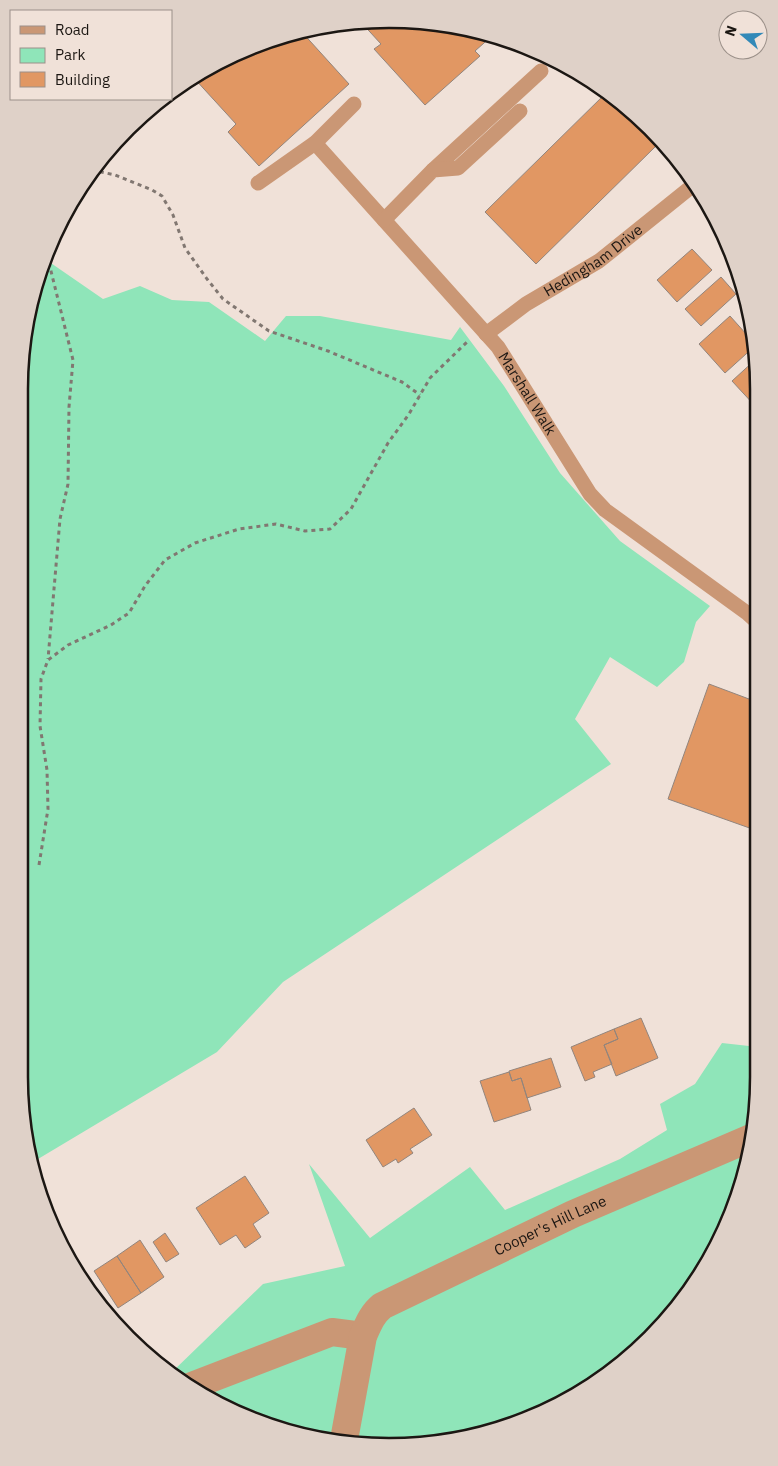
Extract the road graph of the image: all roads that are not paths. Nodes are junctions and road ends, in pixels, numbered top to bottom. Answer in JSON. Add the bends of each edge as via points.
{"nodes":[{"id":1,"x":541,"y":71,"type":"dead end"},
{"id":2,"x":354,"y":104,"type":"dead end"},
{"id":3,"x":520,"y":111,"type":"dead end"},
{"id":4,"x":315,"y":143,"type":"junction"},
{"id":5,"x":433,"y":170,"type":"junction"},
{"id":6,"x":258,"y":183,"type":"dead end"},
{"id":7,"x":691,"y":190,"type":"edge"},
{"id":8,"x":384,"y":220,"type":"junction"},
{"id":9,"x":484,"y":332,"type":"junction"},
{"id":10,"x":750,"y":616,"type":"edge"},
{"id":11,"x":745,"y":1140,"type":"edge"},
{"id":12,"x":363,"y":1336,"type":"junction"},
{"id":13,"x":198,"y":1384,"type":"edge"},
{"id":14,"x":345,"y":1435,"type":"edge"}],
"edges":[{"from":1,"to":5,"type":"lane"},
{"from":2,"to":4,"type":"lane"},
{"from":3,"to":5,"type":"lane","via":[[458,168]]},
{"from":4,"to":6,"type":"lane"},
{"from":4,"to":8,"type":"lane","name":"Marshall Walk"},
{"from":5,"to":8,"type":"lane"},
{"from":7,"to":9,"type":"lane","name":"Hedingham Drive","via":[[599,261]]},
{"from":8,"to":9,"type":"lane","name":"Marshall Walk"},
{"from":9,"to":10,"type":"lane","name":"Marshall Walk","via":[[498,347],[590,494],[605,510]]},
{"from":11,"to":12,"type":"street","name":"Cooper's Hill Lane","via":[[573,1214],[382,1306]]},
{"from":12,"to":13,"type":"street","via":[[332,1332]]},
{"from":12,"to":14,"type":"street","name":"Cooper's Hill Lane"}]}
